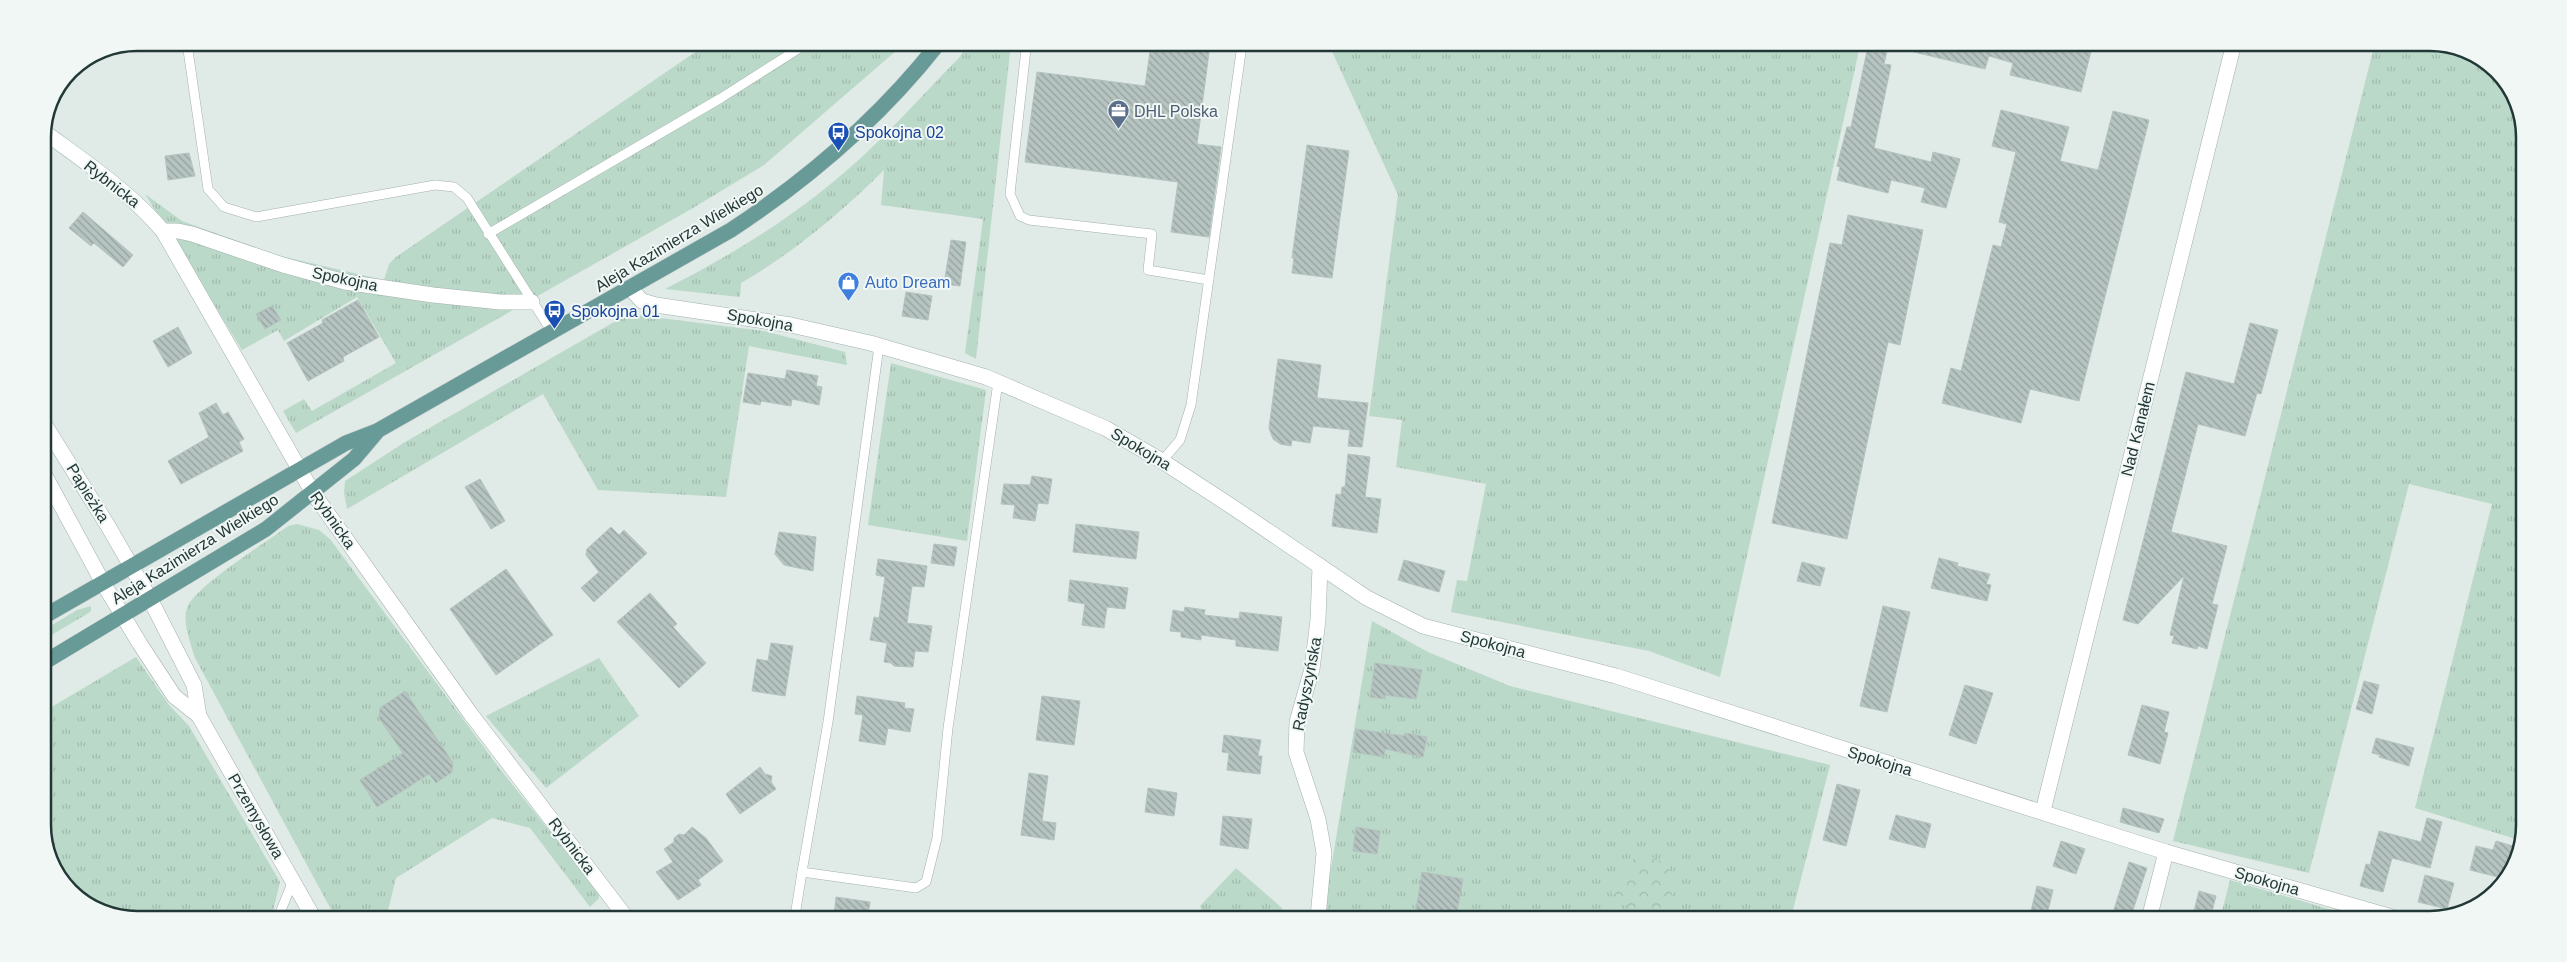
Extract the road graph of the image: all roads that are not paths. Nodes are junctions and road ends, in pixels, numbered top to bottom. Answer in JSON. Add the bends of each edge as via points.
{"nodes":[{"id":1,"x":188,"y":51,"type":"edge"},
{"id":2,"x":795,"y":51,"type":"edge"},
{"id":3,"x":932,"y":51,"type":"edge"},
{"id":4,"x":1026,"y":51,"type":"edge"},
{"id":5,"x":1241,"y":51,"type":"edge"},
{"id":6,"x":2232,"y":51,"type":"edge"},
{"id":7,"x":51,"y":137,"type":"edge"},
{"id":8,"x":163,"y":231,"type":"junction"},
{"id":9,"x":488,"y":234,"type":"junction"},
{"id":10,"x":1209,"y":280,"type":"junction"},
{"id":11,"x":630,"y":288,"type":"junction"},
{"id":12,"x":532,"y":302,"type":"junction"},
{"id":13,"x":552,"y":332,"type":"junction"},
{"id":14,"x":879,"y":346,"type":"junction"},
{"id":15,"x":998,"y":382,"type":"junction"},
{"id":16,"x":377,"y":432,"type":"junction"},
{"id":17,"x":51,"y":435,"type":"edge"},
{"id":18,"x":1162,"y":460,"type":"junction"},
{"id":19,"x":300,"y":470,"type":"junction"},
{"id":20,"x":51,"y":487,"type":"edge"},
{"id":21,"x":313,"y":493,"type":"junction"},
{"id":22,"x":132,"y":566,"type":"junction"},
{"id":23,"x":1320,"y":566,"type":"junction"},
{"id":24,"x":103,"y":583,"type":"junction"},
{"id":25,"x":150,"y":599,"type":"junction"},
{"id":26,"x":51,"y":612,"type":"edge"},
{"id":27,"x":122,"y":616,"type":"junction"},
{"id":28,"x":51,"y":658,"type":"edge"},
{"id":29,"x":199,"y":716,"type":"junction"},
{"id":30,"x":2043,"y":811,"type":"junction"},
{"id":31,"x":2166,"y":852,"type":"junction"},
{"id":32,"x":802,"y":872,"type":"junction"},
{"id":33,"x":293,"y":881,"type":"junction"},
{"id":34,"x":281,"y":911,"type":"edge"},
{"id":35,"x":310,"y":911,"type":"edge"},
{"id":36,"x":621,"y":911,"type":"edge"},
{"id":37,"x":796,"y":911,"type":"edge"},
{"id":38,"x":1319,"y":911,"type":"edge"},
{"id":39,"x":2151,"y":911,"type":"edge"},
{"id":40,"x":2371,"y":911,"type":"edge"}],
"edges":[{"from":1,"to":9,"type":"lane","via":[[208,188],[224,207],[256,217],[435,185],[454,187],[467,198]]},
{"from":2,"to":9,"type":"lane"},
{"from":3,"to":11,"type":"main road","name":"Aleja Kazimierza Wielkiego","via":[[865,126],[788,191],[731,230]]},
{"from":4,"to":10,"type":"lane","via":[[1010,194],[1020,216],[1029,220],[1152,234],[1148,270]]},
{"from":5,"to":10,"type":"lane"},
{"from":6,"to":30,"type":"street","name":"Nad Kanałem"},
{"from":7,"to":8,"type":"street","name":"Rybnicka","via":[[132,198]]},
{"from":8,"to":12,"type":"street","name":"Spokojna","via":[[192,234],[345,282],[432,295]]},
{"from":8,"to":19,"type":"street","name":"Rybnicka"},
{"from":9,"to":12,"type":"lane"},
{"from":10,"to":18,"type":"lane","via":[[1188,420],[1180,440]]},
{"from":11,"to":13,"type":"main road","name":"Aleja Kazimierza Wielkiego"},
{"from":11,"to":14,"type":"street","name":"Spokojna","via":[[642,300],[656,305],[782,323]]},
{"from":12,"to":13,"type":"lane"},
{"from":13,"to":16,"type":"main road","name":"Aleja Kazimierza Wielkiego"},
{"from":14,"to":15,"type":"street","name":"Spokojna"},
{"from":14,"to":32,"type":"lane","via":[[828,722]]},
{"from":15,"to":18,"type":"street","name":"Spokojna","via":[[1105,428]]},
{"from":15,"to":32,"type":"lane","via":[[948,728],[936,838],[926,882],[916,888]]},
{"from":16,"to":19,"type":"main road","name":"Aleja Kazimierza Wielkiego","via":[[346,443]]},
{"from":16,"to":21,"type":"main road","name":"Aleja Kazimierza Wielkiego","via":[[354,459]]},
{"from":17,"to":22,"type":"street","name":"Papieżka"},
{"from":18,"to":23,"type":"street","name":"Spokojna"},
{"from":19,"to":21,"type":"street","name":"Rybnicka"},
{"from":19,"to":22,"type":"main road","name":"Aleja Kazimierza Wielkiego"},
{"from":20,"to":24,"type":"street","name":"Papieżka"},
{"from":21,"to":25,"type":"main road","name":"Aleja Kazimierza Wielkiego","via":[[266,529]]},
{"from":21,"to":36,"type":"street","name":"Rybnicka","via":[[470,713]]},
{"from":22,"to":24,"type":"main road","name":"Aleja Kazimierza Wielkiego"},
{"from":22,"to":25,"type":"street","name":"Papieżka"},
{"from":23,"to":30,"type":"street","name":"Spokojna","via":[[1367,598],[1424,626],[1616,676]]},
{"from":23,"to":38,"type":"street","name":"Radyszyńska","via":[[1312,669],[1297,722],[1296,752],[1318,819],[1324,853]]},
{"from":24,"to":26,"type":"main road","name":"Aleja Kazimierza Wielkiego"},
{"from":24,"to":27,"type":"street","name":"Papieżka"},
{"from":25,"to":27,"type":"main road","name":"Aleja Kazimierza Wielkiego"},
{"from":25,"to":29,"type":"street","name":"Przemysłowa","via":[[194,685]]},
{"from":27,"to":28,"type":"main road","name":"Aleja Kazimierza Wielkiego"},
{"from":27,"to":29,"type":"street","name":"Przemysłowa","via":[[174,696]]},
{"from":29,"to":33,"type":"street","name":"Przemysłowa"},
{"from":30,"to":31,"type":"street","name":"Spokojna"},
{"from":31,"to":39,"type":"street"},
{"from":31,"to":40,"type":"street","name":"Spokojna"},
{"from":32,"to":37,"type":"lane"},
{"from":33,"to":34,"type":"lane"},
{"from":33,"to":35,"type":"street","name":"Przemysłowa"}]}
